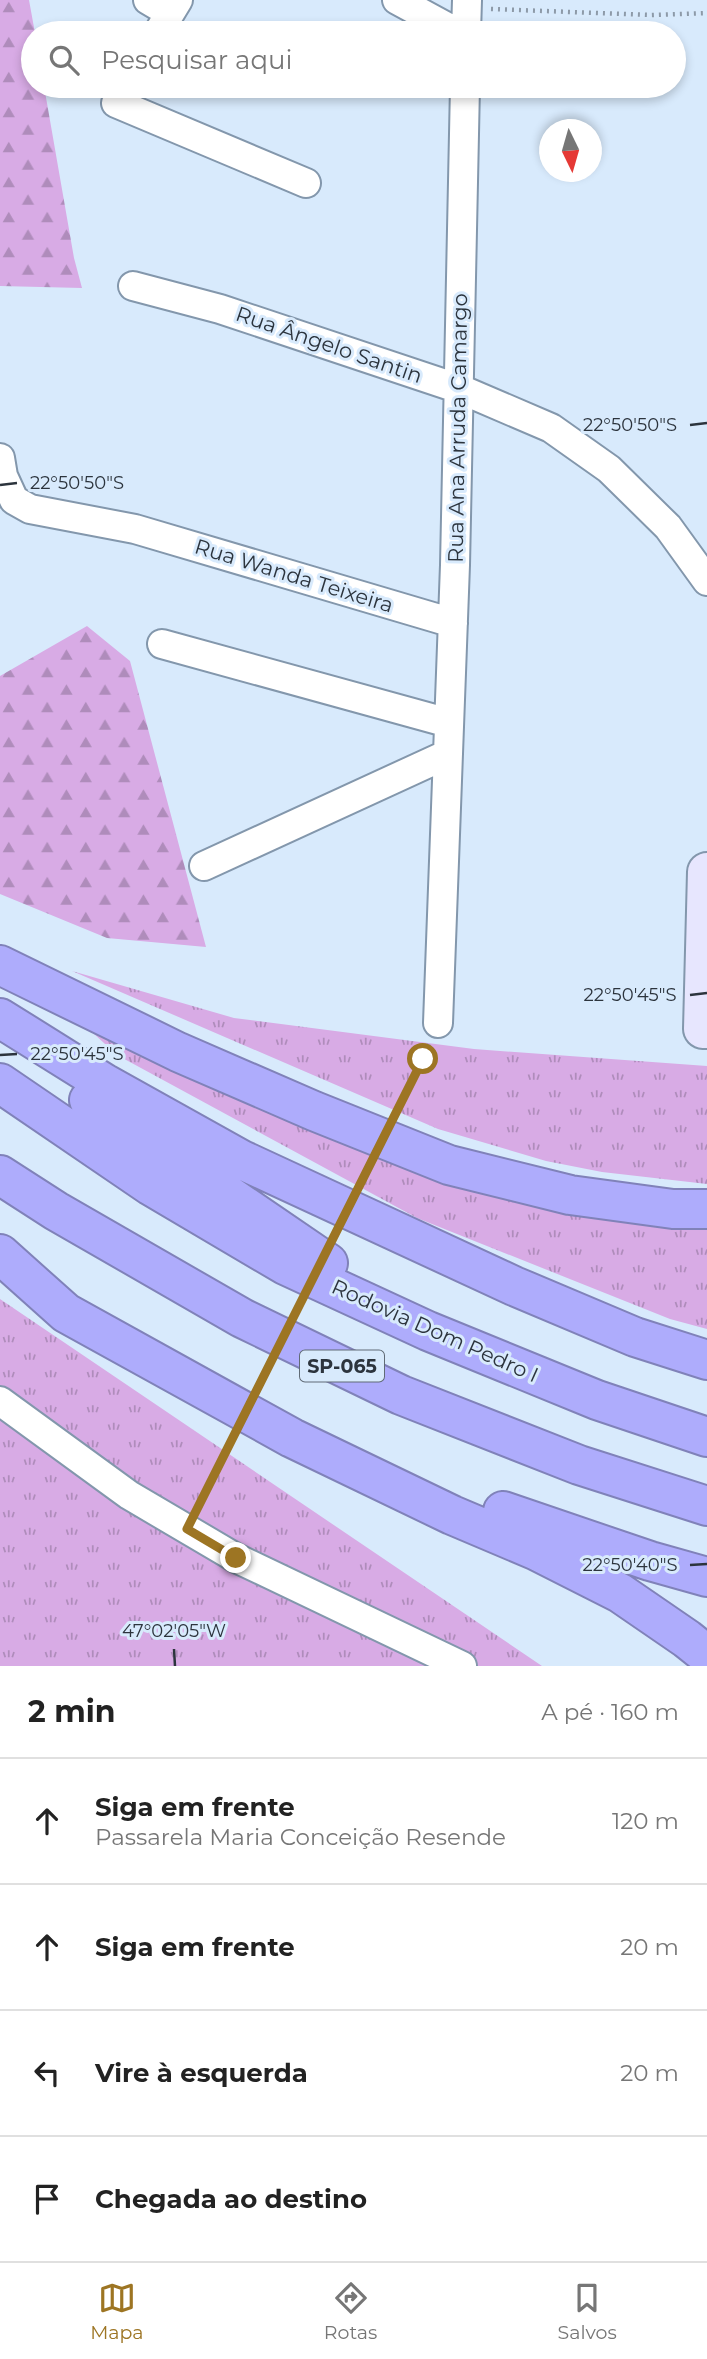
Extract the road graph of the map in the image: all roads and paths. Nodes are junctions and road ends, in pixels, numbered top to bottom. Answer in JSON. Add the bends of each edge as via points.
{"nodes":[{"id":1,"x":397,"y":0,"type":"edge"},
{"id":2,"x":707,"y":13,"type":"edge"},
{"id":3,"x":465,"y":18,"type":"edge"},
{"id":4,"x":119,"y":98,"type":"edge"},
{"id":5,"x":465,"y":98,"type":"edge"},
{"id":6,"x":306,"y":183,"type":"dead end"},
{"id":7,"x":133,"y":286,"type":"dead end"},
{"id":8,"x":460,"y":389,"type":"junction"},
{"id":9,"x":0,"y":458,"type":"edge"},
{"id":10,"x":707,"y":581,"type":"edge"},
{"id":11,"x":453,"y":624,"type":"junction"},
{"id":12,"x":162,"y":645,"type":"dead end"},
{"id":13,"x":449,"y":723,"type":"junction"},
{"id":14,"x":448,"y":754,"type":"junction"},
{"id":15,"x":204,"y":866,"type":"dead end"},
{"id":16,"x":707,"y":872,"type":"edge"},
{"id":17,"x":0,"y":965,"type":"edge"},
{"id":18,"x":0,"y":1018,"type":"edge"},
{"id":19,"x":438,"y":1023,"type":"dead end"},
{"id":20,"x":707,"y":1029,"type":"edge"},
{"id":21,"x":0,"y":1039,"type":"edge"},
{"id":22,"x":423,"y":1059,"type":"dead end"},
{"id":23,"x":0,"y":1083,"type":"edge"},
{"id":24,"x":0,"y":1175,"type":"edge"},
{"id":25,"x":707,"y":1209,"type":"edge"},
{"id":26,"x":0,"y":1254,"type":"edge"},
{"id":27,"x":428,"y":1331,"type":"junction"},
{"id":28,"x":707,"y":1360,"type":"edge"},
{"id":29,"x":0,"y":1401,"type":"edge"},
{"id":30,"x":707,"y":1437,"type":"edge"},
{"id":31,"x":707,"y":1506,"type":"edge"},
{"id":32,"x":187,"y":1529,"type":"junction"},
{"id":33,"x":707,"y":1577,"type":"edge"},
{"id":34,"x":707,"y":1655,"type":"edge"},
{"id":35,"x":462,"y":1666,"type":"edge"}],
"edges":[{"from":1,"to":3,"type":"street"},
{"from":2,"to":3,"type":"path"},
{"from":4,"to":6,"type":"street","via":[[116,103]]},
{"from":5,"to":8,"type":"street","name":"Rua Ana Arruda Camargo"},
{"from":7,"to":8,"type":"street","name":"Rua Ângelo Santin","via":[[220,309]]},
{"from":8,"to":10,"type":"street","name":"Rua Ângelo Santin","via":[[551,428],[609,469],[668,527]]},
{"from":8,"to":11,"type":"street","name":"Rua Ana Arruda Camargo"},
{"from":9,"to":11,"type":"street","name":"Rua Wanda Teixeira","via":[[14,500],[30,509],[135,529]]},
{"from":11,"to":13,"type":"street","name":"Rua Ana Arruda Camargo"},
{"from":12,"to":13,"type":"street"},
{"from":13,"to":14,"type":"street","name":"Rua Ana Arruda Camargo"},
{"from":14,"to":15,"type":"street"},
{"from":14,"to":19,"type":"street","name":"Rua Ana Arruda Camargo"},
{"from":16,"to":20,"type":"street","via":[[703,1029]]},
{"from":17,"to":25,"type":"highway","via":[[178,1052],[449,1165],[570,1195]]},
{"from":18,"to":28,"type":"highway","via":[[242,1160],[526,1291],[635,1337]]},
{"from":21,"to":27,"type":"highway"},
{"from":22,"to":32,"type":"path","bridge":true},
{"from":23,"to":27,"type":"highway","name":"Rodovia Dom Pedro I","via":[[151,1186],[274,1258]]},
{"from":24,"to":31,"type":"highway","number":"SP-065","via":[[242,1318],[401,1395],[579,1465]]},
{"from":26,"to":33,"type":"highway","via":[[92,1313],[298,1423],[518,1517]]},
{"from":26,"to":34,"type":"highway","via":[[66,1313],[292,1438],[620,1593]]},
{"from":27,"to":30,"type":"highway","name":"Rodovia Dom Pedro I","via":[[597,1401]]},
{"from":29,"to":32,"type":"street","via":[[129,1495]]},
{"from":32,"to":35,"type":"street","via":[[236,1558]]}]}
